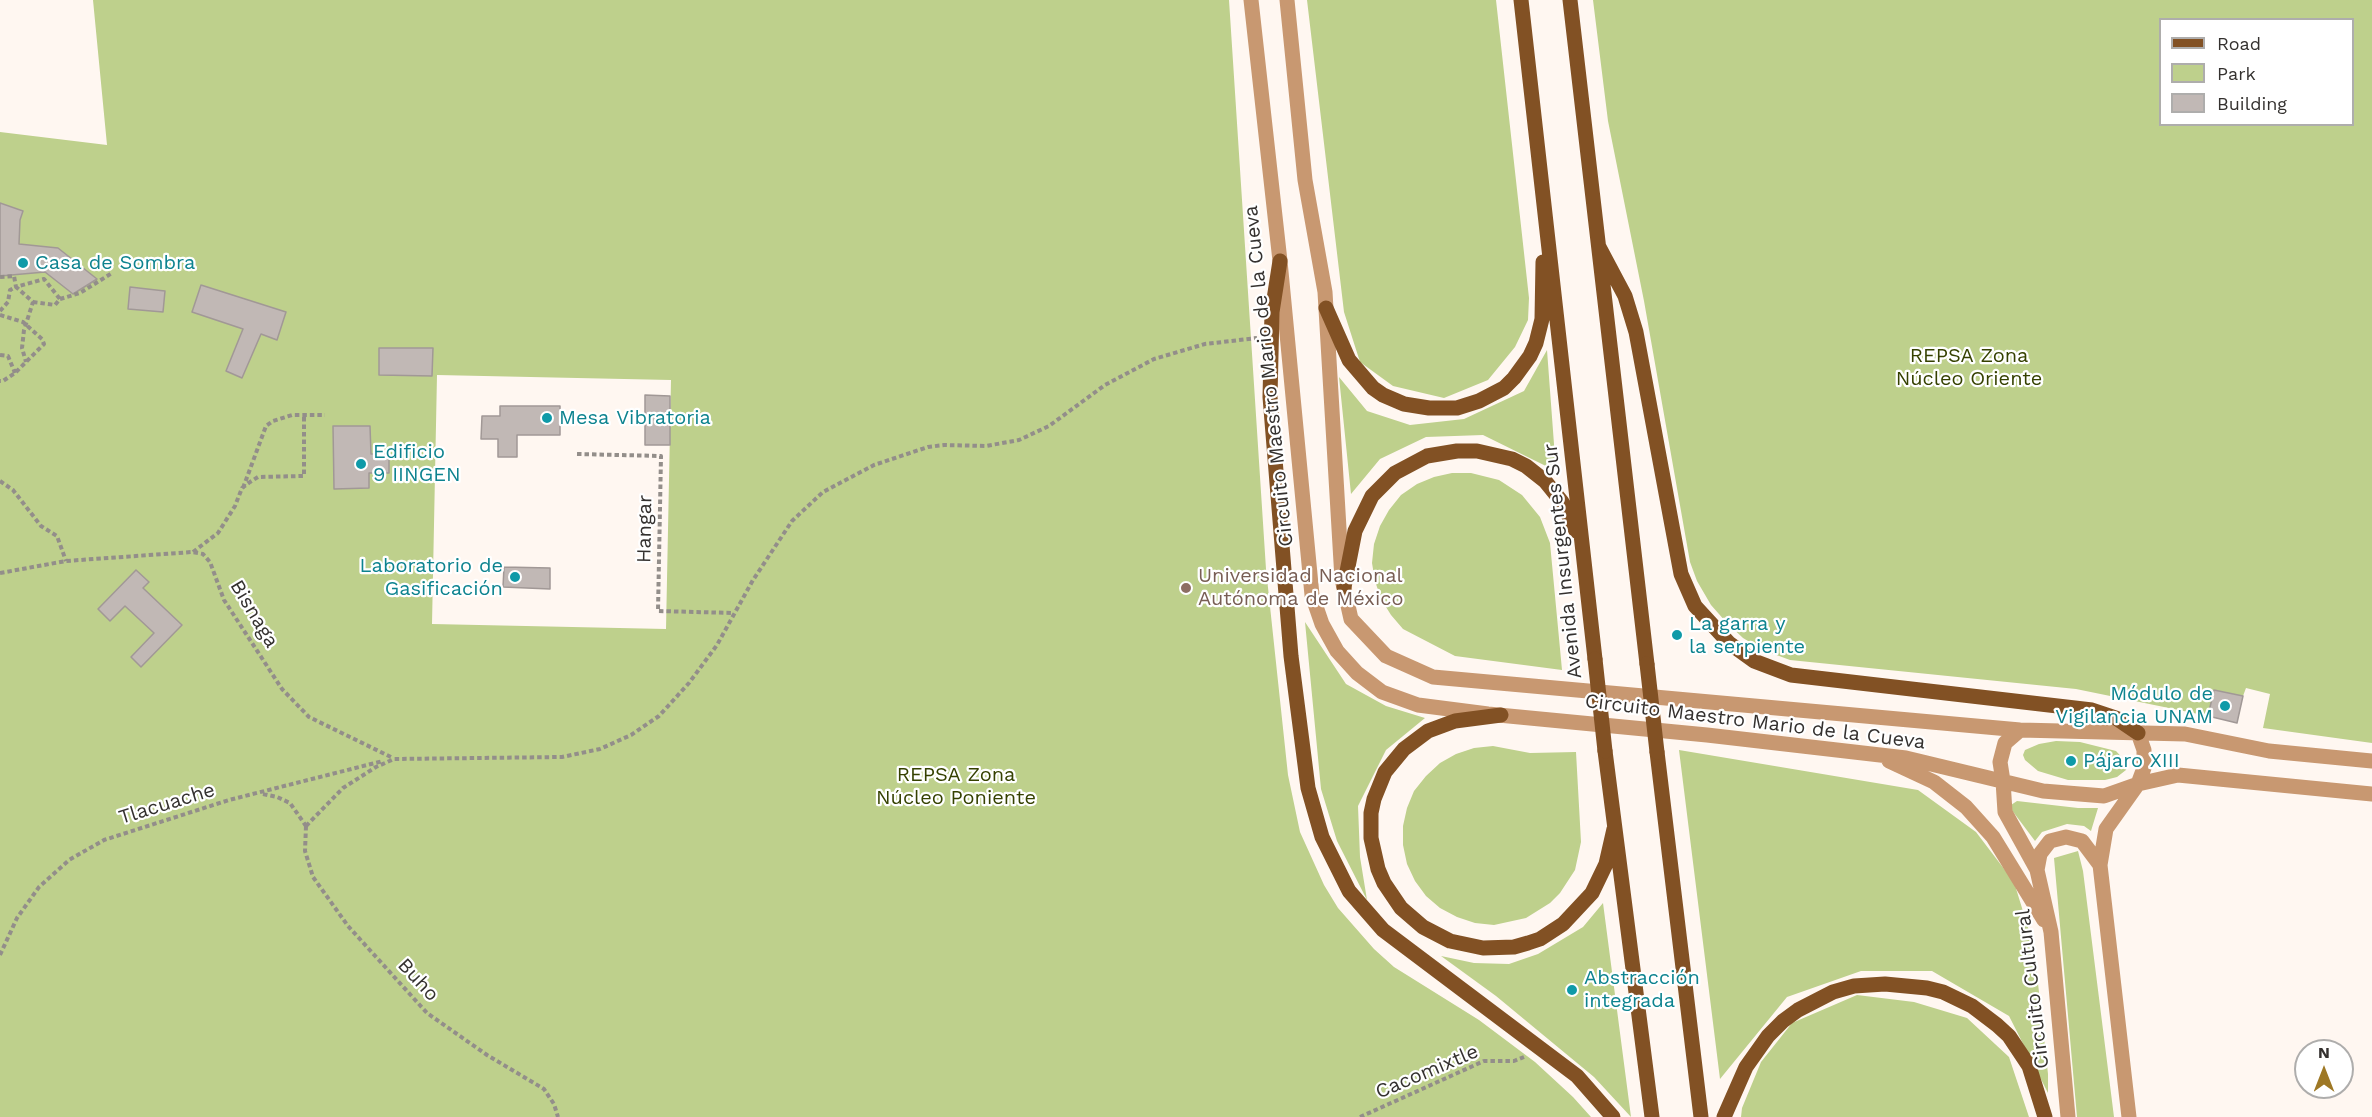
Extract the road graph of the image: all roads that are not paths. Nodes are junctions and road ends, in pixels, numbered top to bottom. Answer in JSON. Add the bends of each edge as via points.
{"nodes":[{"id":1,"x":1251,"y":0,"type":"edge"},
{"id":2,"x":1287,"y":0,"type":"edge"},
{"id":3,"x":1521,"y":0,"type":"edge"},
{"id":4,"x":1570,"y":0,"type":"edge"},
{"id":5,"x":1545,"y":205,"type":"junction"},
{"id":6,"x":1599,"y":247,"type":"junction"},
{"id":7,"x":1280,"y":261,"type":"junction"},
{"id":8,"x":1326,"y":308,"type":"junction"},
{"id":9,"x":1584,"y":560,"type":"junction"},
{"id":10,"x":1344,"y":587,"type":"junction"},
{"id":11,"x":1501,"y":715,"type":"junction"},
{"id":12,"x":2020,"y":730,"type":"junction"},
{"id":13,"x":2138,"y":733,"type":"junction"},
{"id":14,"x":1855,"y":752,"type":"junction"},
{"id":15,"x":2372,"y":761,"type":"edge"},
{"id":16,"x":2003,"y":781,"type":"junction"},
{"id":17,"x":2138,"y":784,"type":"junction"},
{"id":18,"x":2372,"y":794,"type":"edge"},
{"id":19,"x":1614,"y":829,"type":"junction"},
{"id":20,"x":2100,"y":865,"type":"junction"},
{"id":21,"x":2037,"y":870,"type":"junction"},
{"id":22,"x":2051,"y":932,"type":"junction"},
{"id":23,"x":1613,"y":1117,"type":"edge"},
{"id":24,"x":1652,"y":1117,"type":"edge"},
{"id":25,"x":1701,"y":1117,"type":"edge"},
{"id":26,"x":1724,"y":1117,"type":"edge"},
{"id":27,"x":2045,"y":1117,"type":"edge"},
{"id":28,"x":2068,"y":1117,"type":"edge"},
{"id":29,"x":2129,"y":1117,"type":"edge"}],
"edges":[{"from":1,"to":7,"type":"street","name":"Circuito Maestro Mario de la Cueva"},
{"from":2,"to":8,"type":"street","name":"Circuito Maestro Mario de la Cueva","via":[[1305,180]]},
{"from":3,"to":5,"type":"main road","name":"Avenida Insurgentes Sur"},
{"from":4,"to":6,"type":"main road"},
{"from":5,"to":8,"type":"main road","via":[[1540,331],[1523,367],[1492,396],[1468,406],[1443,409],[1410,405],[1383,395],[1363,379],[1349,360]]},
{"from":5,"to":9,"type":"main road","name":"Avenida Insurgentes Sur"},
{"from":6,"to":13,"type":"main road","via":[[1625,296],[1636,332],[1681,574],[1695,606],[1729,643],[1755,661],[1791,675],[2092,710],[2116,718]]},
{"from":6,"to":25,"type":"main road","bridge":true},
{"from":7,"to":11,"type":"street","name":"Circuito Maestro Mario de la Cueva","via":[[1312,595],[1322,624],[1337,651],[1357,674],[1382,692],[1418,705]]},
{"from":7,"to":23,"type":"main road","via":[[1271,337],[1270,397],[1291,656],[1308,788],[1322,837],[1349,891],[1383,930],[1577,1076]]},
{"from":8,"to":10,"type":"street","name":"Circuito Maestro Mario de la Cueva"},
{"from":9,"to":10,"type":"main road","via":[[1570,516],[1536,473],[1497,454],[1457,451],[1415,460],[1377,489],[1355,531]]},
{"from":9,"to":19,"type":"main road","name":"Avenida Insurgentes Sur","bridge":true},
{"from":10,"to":12,"type":"street","name":"Circuito Maestro Mario de la Cueva","via":[[1351,619],[1386,656],[1433,677]]},
{"from":11,"to":14,"type":"street","name":"Circuito Maestro Mario de la Cueva"},
{"from":11,"to":19,"type":"main road","via":[[1455,721],[1428,731],[1404,749],[1385,772],[1371,813],[1371,838],[1378,869],[1401,908],[1423,927],[1450,941],[1483,948],[1514,947],[1540,939],[1563,924],[1592,893],[1606,864]]},
{"from":12,"to":13,"type":"street","name":"Circuito Maestro Mario de la Cueva"},
{"from":12,"to":16,"type":"street","name":"Circuito Cultural","via":[[2005,743],[2000,762]]},
{"from":13,"to":15,"type":"street","name":"Circuito Maestro Mario de la Cueva","via":[[2185,734],[2269,751]]},
{"from":13,"to":17,"type":"street","via":[[2144,750],[2144,768]]},
{"from":14,"to":16,"type":"street","name":"Circuito Maestro Mario de la Cueva","via":[[1906,758]]},
{"from":14,"to":22,"type":"street","via":[[1898,763],[1934,782],[1966,807],[1993,837]]},
{"from":16,"to":17,"type":"street","name":"Circuito Maestro Mario de la Cueva","via":[[2043,791],[2104,796]]},
{"from":16,"to":21,"type":"street","name":"Circuito Cultural","via":[[2005,812]]},
{"from":17,"to":18,"type":"street","name":"Circuito Maestro Mario de la Cueva","via":[[2178,775]]},
{"from":17,"to":20,"type":"street","via":[[2110,821]]},
{"from":19,"to":24,"type":"main road","name":"Avenida Insurgentes Sur"},
{"from":20,"to":21,"type":"street","via":[[2082,841],[2066,837],[2050,841],[2040,854]]},
{"from":20,"to":29,"type":"street"},
{"from":21,"to":22,"type":"street","name":"Circuito Cultural"},
{"from":22,"to":28,"type":"street","name":"Circuito Cultural"},
{"from":26,"to":27,"type":"main road","via":[[1746,1067],[1783,1021],[1833,992],[1885,984],[1943,992],[1997,1024],[2029,1066]]}]}
